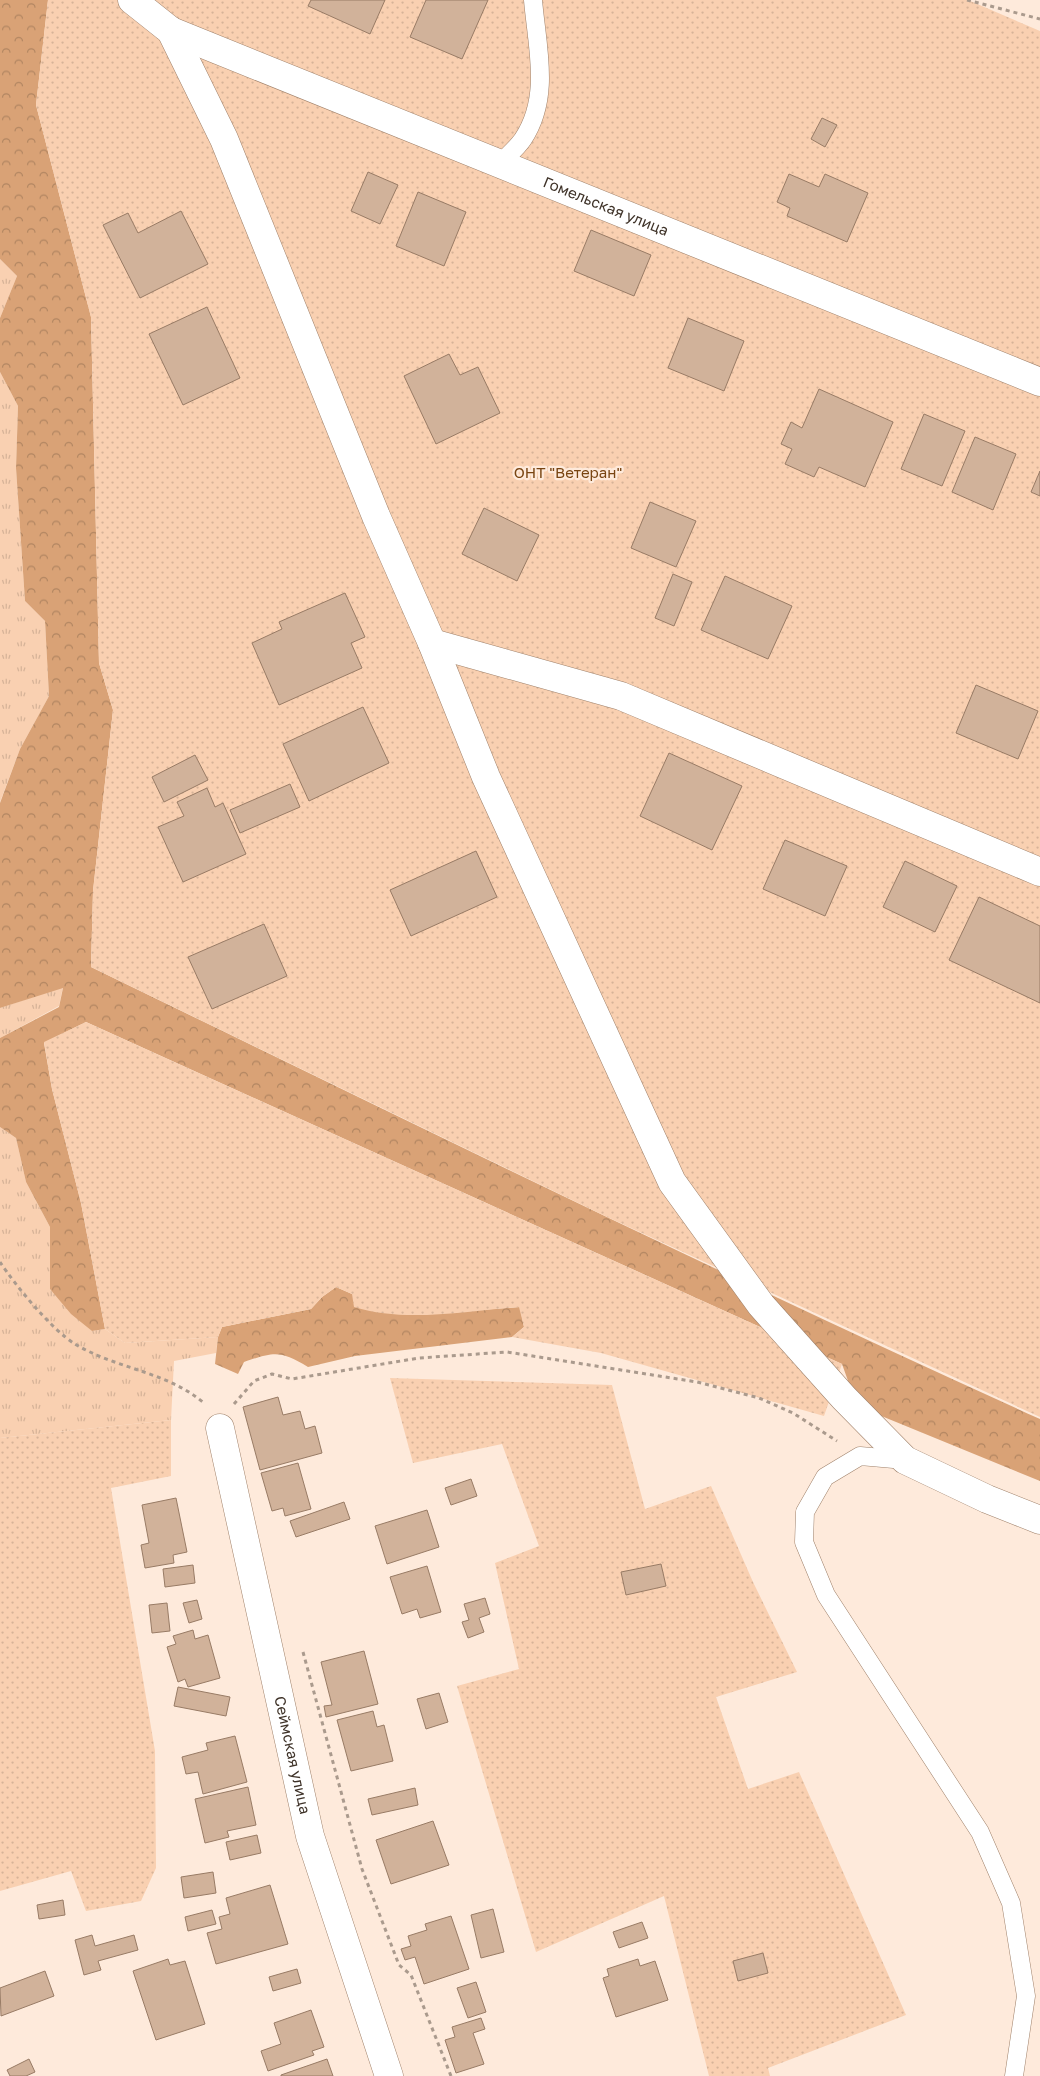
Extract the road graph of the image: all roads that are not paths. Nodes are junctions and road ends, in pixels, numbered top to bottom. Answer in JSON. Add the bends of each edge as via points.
{"nodes":[{"id":1,"x":132,"y":0,"type":"edge"},
{"id":2,"x":533,"y":0,"type":"edge"},
{"id":3,"x":171,"y":32,"type":"junction"},
{"id":4,"x":500,"y":164,"type":"junction"},
{"id":5,"x":1040,"y":382,"type":"edge"},
{"id":6,"x":432,"y":643,"type":"junction"},
{"id":7,"x":1040,"y":872,"type":"edge"},
{"id":8,"x":220,"y":1428,"type":"road end"},
{"id":9,"x":906,"y":1460,"type":"junction"},
{"id":10,"x":1040,"y":1520,"type":"edge"},
{"id":11,"x":389,"y":2076,"type":"edge"},
{"id":12,"x":1014,"y":2076,"type":"edge"}],
"edges":[{"from":1,"to":3,"type":"street"},
{"from":2,"to":4,"type":"lane","via":[[542,84],[534,120],[522,141]]},
{"from":3,"to":4,"type":"street","name":"Гомельская улица"},
{"from":3,"to":6,"type":"street","via":[[224,139],[376,516]]},
{"from":4,"to":5,"type":"street","name":"Гомельская улица"},
{"from":6,"to":7,"type":"street","via":[[621,696]]},
{"from":6,"to":9,"type":"street","via":[[486,777],[672,1182],[761,1305],[844,1398]]},
{"from":8,"to":11,"type":"street","name":"Сеймская улица","via":[[310,1836]]},
{"from":9,"to":10,"type":"street"},
{"from":9,"to":12,"type":"lane","via":[[860,1456],[826,1477],[805,1512],[804,1542],[826,1595],[980,1832],[1011,1903],[1026,1996]]}]}
